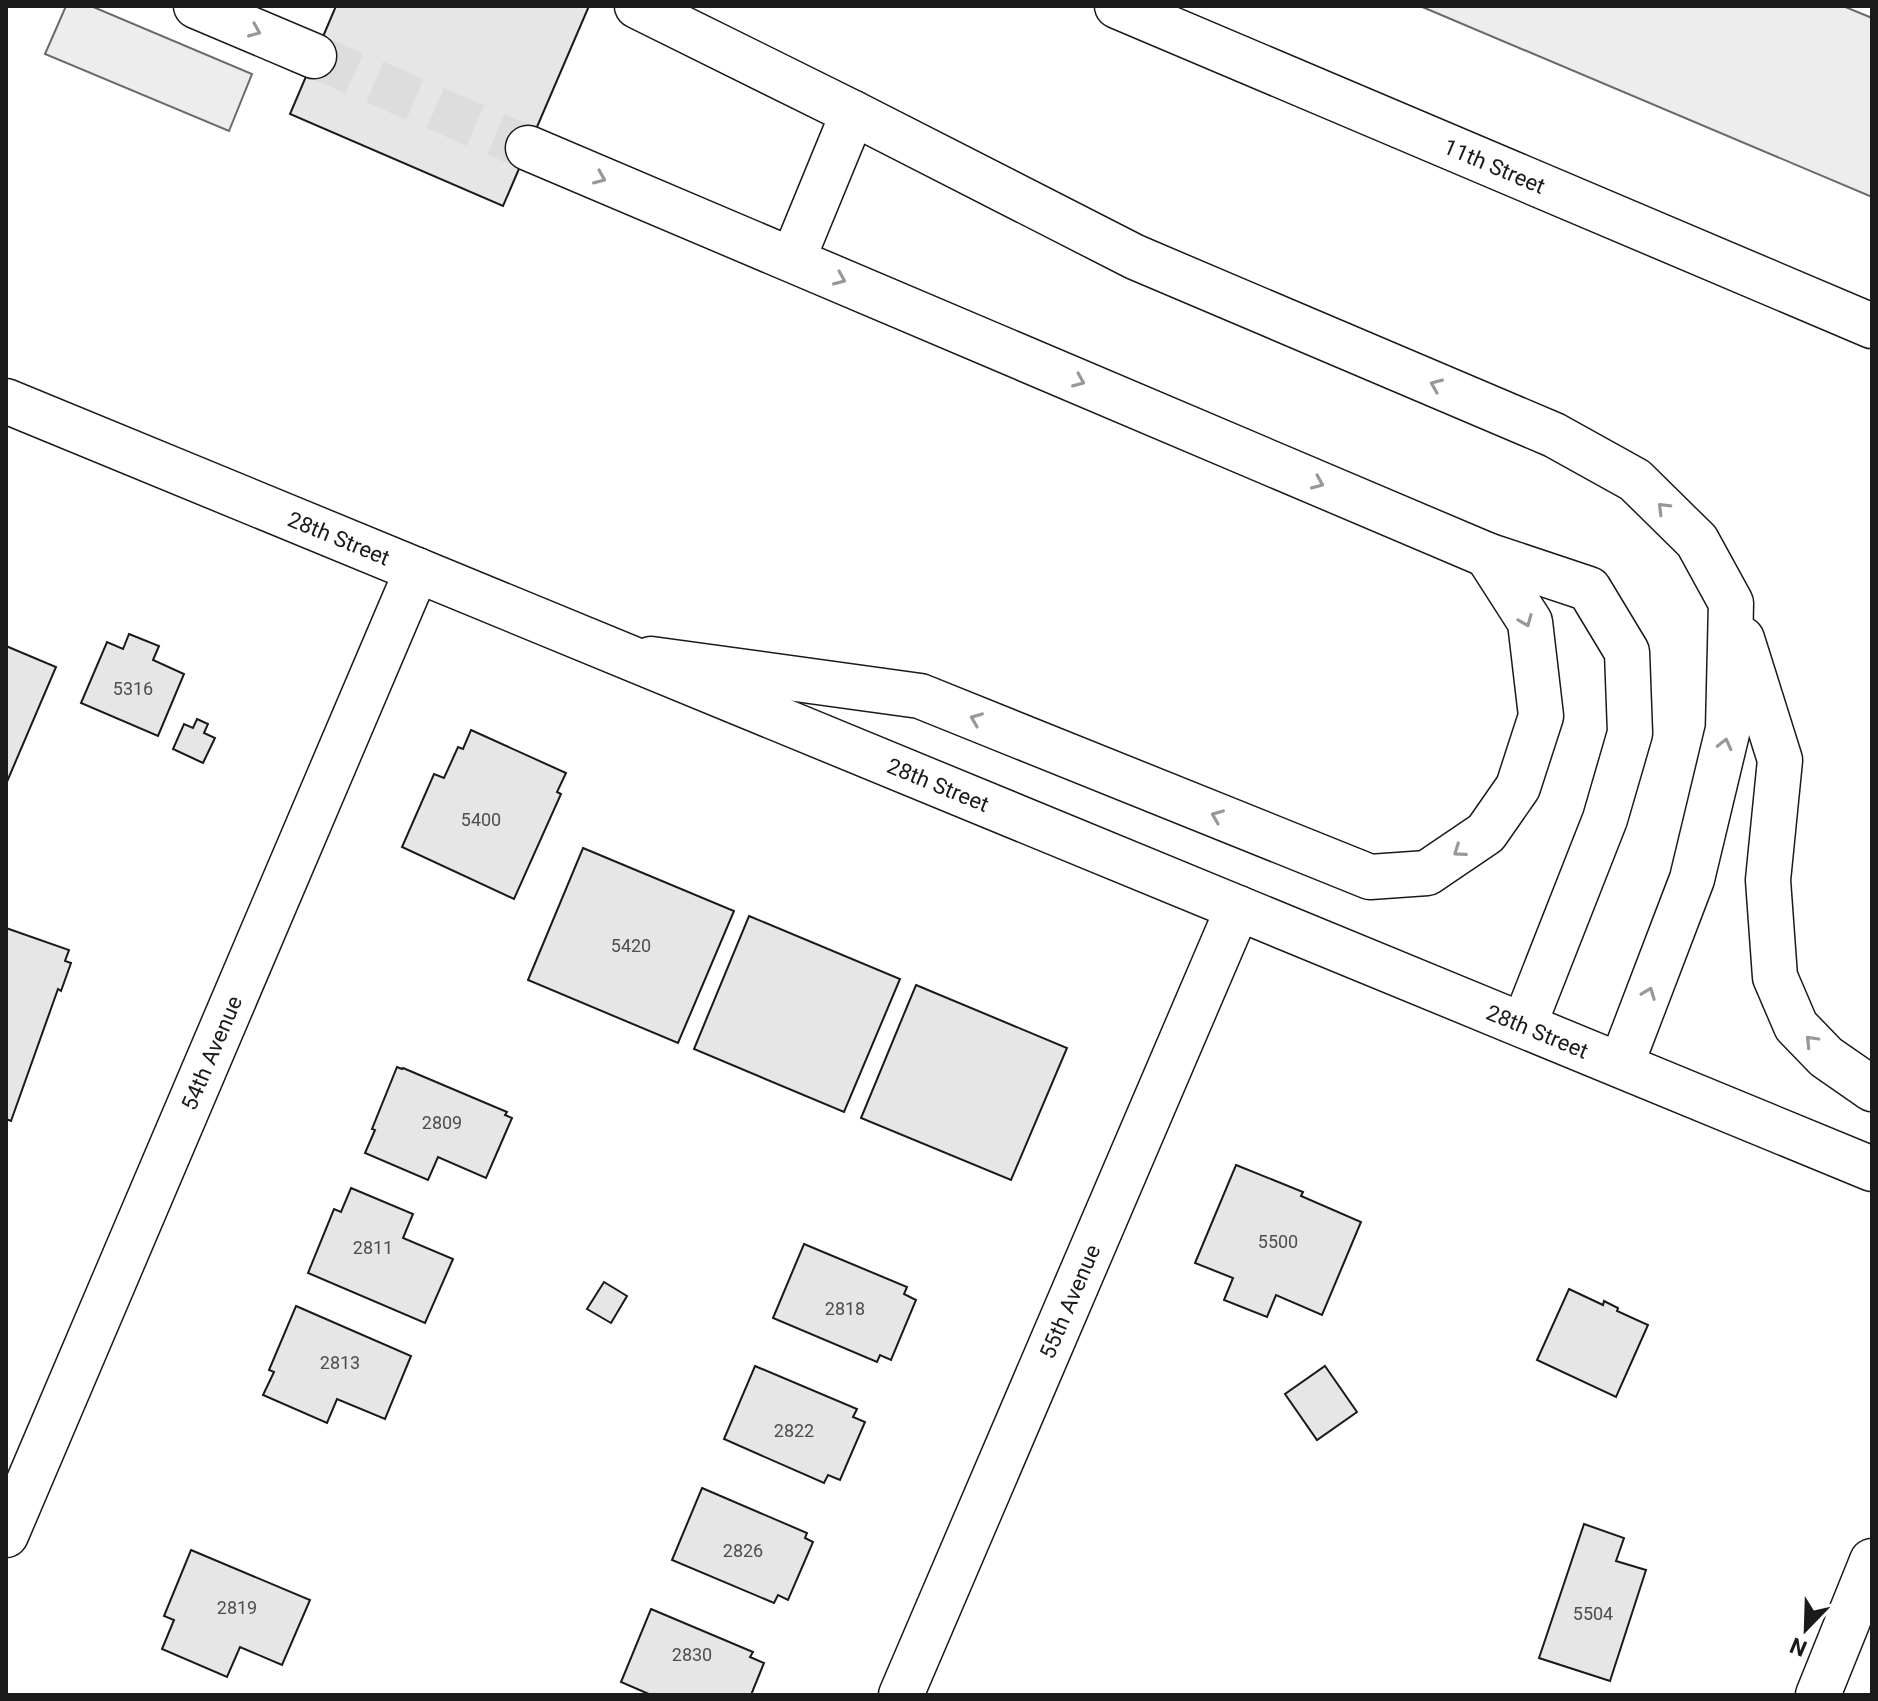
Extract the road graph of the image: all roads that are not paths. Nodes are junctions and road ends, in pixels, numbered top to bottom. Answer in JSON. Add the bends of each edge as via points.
{"nodes":[{"id":1,"x":196,"y":6,"type":"edge"},
{"id":2,"x":637,"y":6,"type":"edge"},
{"id":3,"x":1117,"y":6,"type":"edge"},
{"id":4,"x":314,"y":56,"type":"tunnel mouth"},
{"id":5,"x":853,"y":113,"type":"junction"},
{"id":6,"x":528,"y":148,"type":"tunnel mouth"},
{"id":7,"x":793,"y":259,"type":"junction"},
{"id":8,"x":1872,"y":326,"type":"edge"},
{"id":9,"x":6,"y":401,"type":"edge"},
{"id":10,"x":1487,"y":555,"type":"junction"},
{"id":11,"x":417,"y":570,"type":"junction"},
{"id":12,"x":1731,"y":603,"type":"junction"},
{"id":13,"x":626,"y":656,"type":"junction"},
{"id":14,"x":1238,"y":908,"type":"junction"},
{"id":15,"x":1524,"y":1025,"type":"junction"},
{"id":16,"x":1621,"y":1065,"type":"junction"},
{"id":17,"x":1872,"y":1089,"type":"edge"},
{"id":18,"x":1872,"y":1169,"type":"edge"},
{"id":19,"x":6,"y":1535,"type":"edge"},
{"id":20,"x":1872,"y":1561,"type":"edge"},
{"id":21,"x":901,"y":1695,"type":"edge"},
{"id":22,"x":1818,"y":1695,"type":"edge"}],
"edges":[{"from":1,"to":4,"type":"street","one_way":true},
{"from":2,"to":5,"type":"street"},
{"from":3,"to":8,"type":"street","name":"11th Street"},
{"from":5,"to":7,"type":"street"},
{"from":12,"to":5,"type":"street","one_way":true,"via":[[1697,541],[1635,480],[1554,435],[1135,257]]},
{"from":6,"to":7,"type":"street","one_way":true},
{"from":7,"to":10,"type":"street","one_way":true},
{"from":9,"to":11,"type":"street","name":"28th Street"},
{"from":10,"to":13,"type":"street","one_way":true,"via":[[1530,622],[1541,716],[1518,787],[1486,833],[1427,873],[1370,877],[920,696]]},
{"from":10,"to":15,"type":"street","via":[[1589,589],[1627,652],[1630,733],[1605,819]]},
{"from":11,"to":13,"type":"street","name":"28th Street"},
{"from":11,"to":19,"type":"street","name":"54th Avenue"},
{"from":16,"to":12,"type":"street","one_way":true,"via":[[1692,879],[1728,729]]},
{"from":17,"to":12,"type":"street","one_way":true,"via":[[1826,1057],[1796,1026],[1775,977],[1768,880],[1780,760]]},
{"from":13,"to":14,"type":"street","name":"28th Street"},
{"from":14,"to":15,"type":"street","name":"28th Street"},
{"from":14,"to":21,"type":"street","name":"55th Avenue"},
{"from":15,"to":16,"type":"street","name":"28th Street"},
{"from":16,"to":18,"type":"street","name":"28th Street"},
{"from":20,"to":22,"type":"street"}]}
